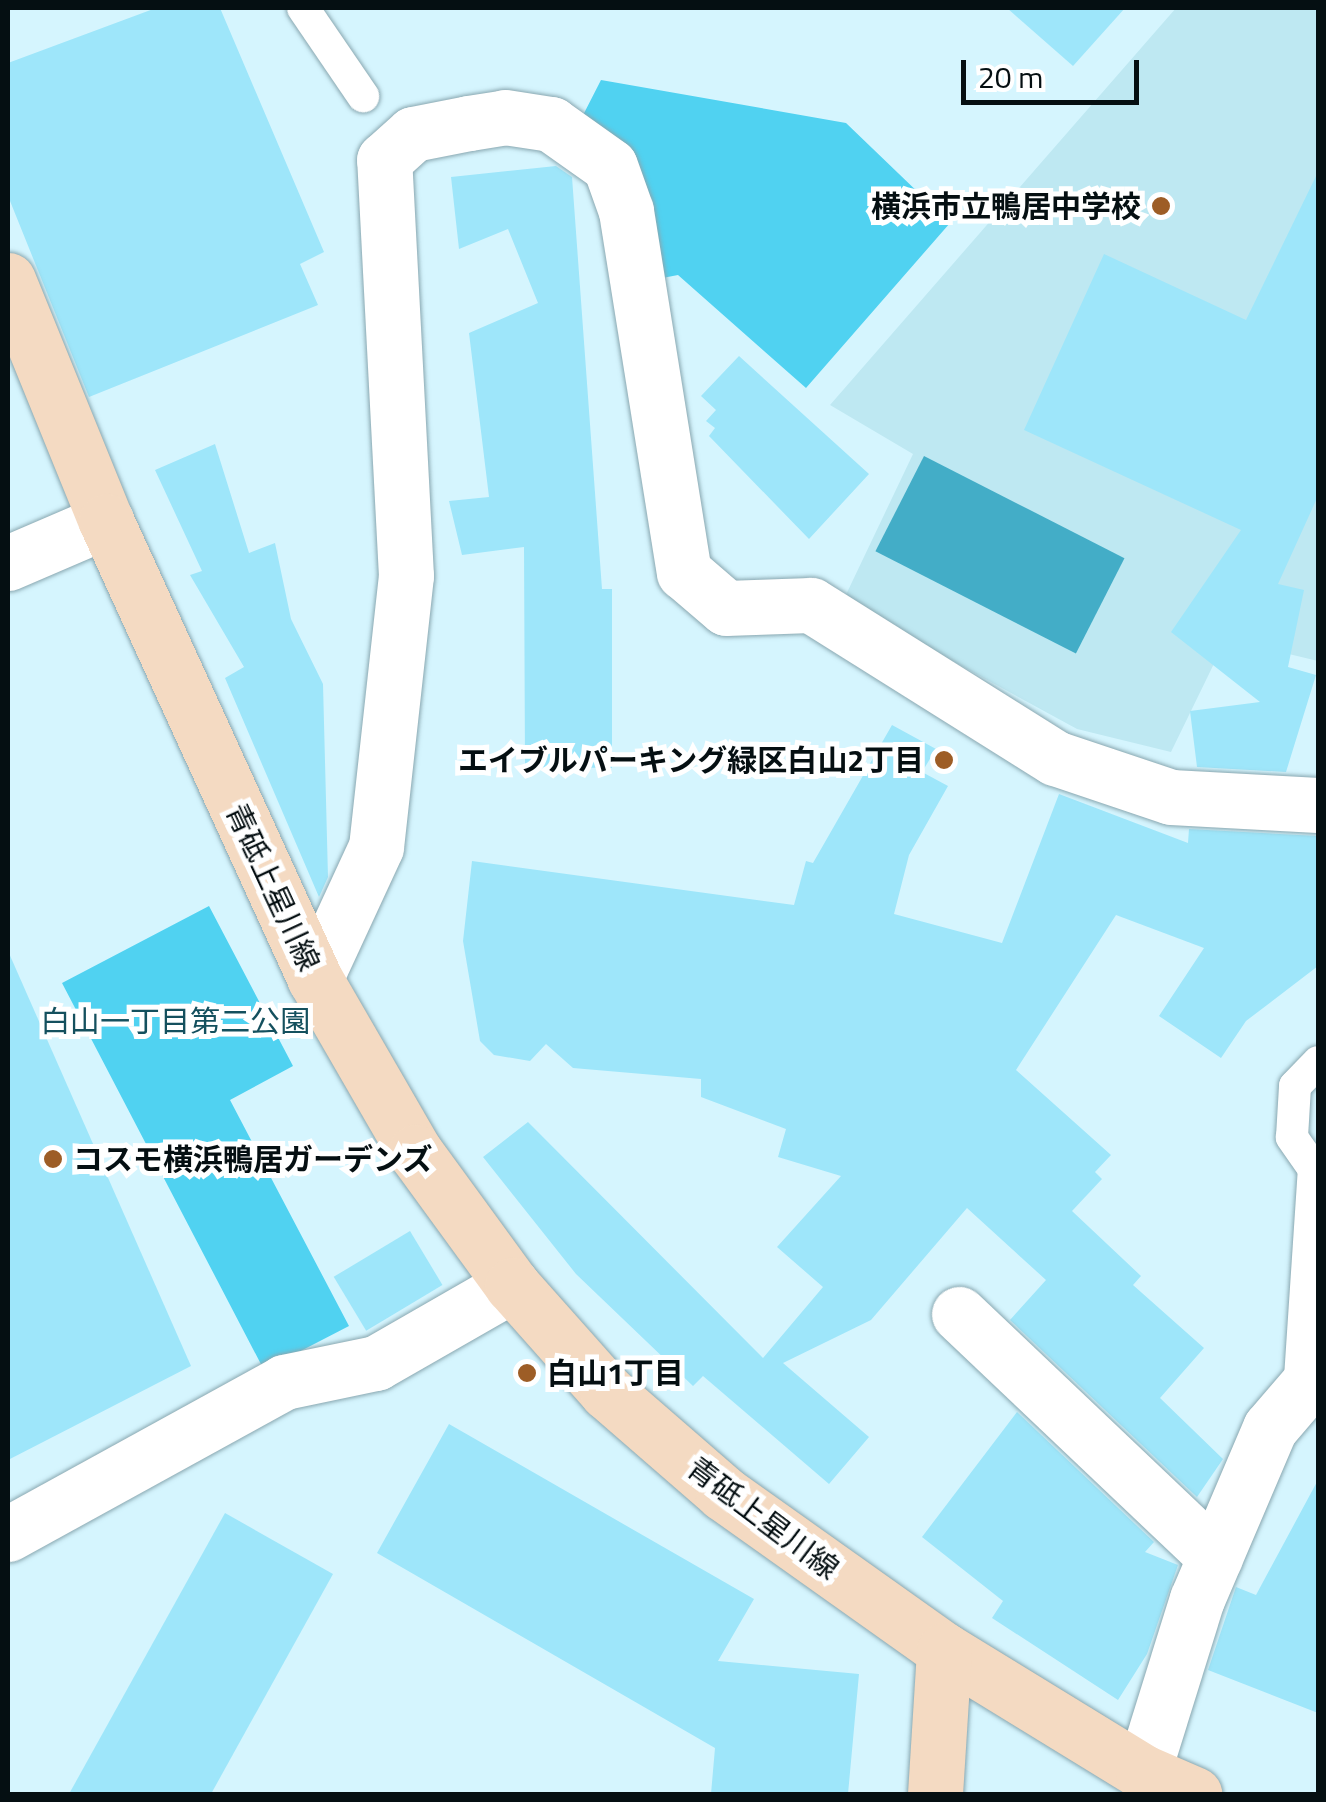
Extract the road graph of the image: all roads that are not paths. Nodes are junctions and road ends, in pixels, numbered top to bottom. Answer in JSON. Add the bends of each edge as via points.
{"nodes":[{"id":1,"x":304,"y":8,"type":"edge"},
{"id":2,"x":363,"y":96,"type":"dead end"},
{"id":3,"x":8,"y":280,"type":"edge"},
{"id":4,"x":106,"y":521,"type":"junction"},
{"id":5,"x":8,"y":563,"type":"edge"},
{"id":6,"x":1318,"y":805,"type":"edge"},
{"id":7,"x":315,"y":978,"type":"junction"},
{"id":8,"x":1318,"y":1062,"type":"edge"},
{"id":9,"x":512,"y":1285,"type":"junction"},
{"id":10,"x":959,"y":1314,"type":"dead end"},
{"id":11,"x":1309,"y":1388,"type":"edge"},
{"id":12,"x":8,"y":1534,"type":"edge"},
{"id":13,"x":1215,"y":1557,"type":"junction"},
{"id":14,"x":944,"y":1650,"type":"junction"},
{"id":15,"x":1143,"y":1772,"type":"junction"},
{"id":16,"x":935,"y":1794,"type":"edge"},
{"id":17,"x":1194,"y":1794,"type":"edge"}],
"edges":[{"from":1,"to":2,"type":"lane"},
{"from":3,"to":4,"type":"main road","name":"青砥上星川線"},
{"from":4,"to":5,"type":"street"},
{"from":4,"to":7,"type":"main road","name":"青砥上星川線"},
{"from":6,"to":7,"type":"street","via":[[1172,797],[1072,764],[811,605],[726,608],[684,572],[626,211],[610,166],[551,124],[505,117],[469,123],[412,134],[384,160],[406,576],[376,846]]},
{"from":7,"to":9,"type":"main road","name":"青砥上星川線","via":[[415,1152]]},
{"from":8,"to":11,"type":"lane","via":[[1294,1086],[1292,1137],[1314,1169]]},
{"from":9,"to":12,"type":"street","via":[[376,1363],[284,1382]]},
{"from":9,"to":14,"type":"main road","name":"青砥上星川線","via":[[607,1392],[723,1493]]},
{"from":10,"to":13,"type":"street"},
{"from":11,"to":13,"type":"street","via":[[1270,1428]]},
{"from":13,"to":15,"type":"street"},
{"from":14,"to":15,"type":"main road","name":"青砥上星川線"},
{"from":14,"to":16,"type":"main road"},
{"from":15,"to":17,"type":"main road","name":"青砥上星川線"}]}
